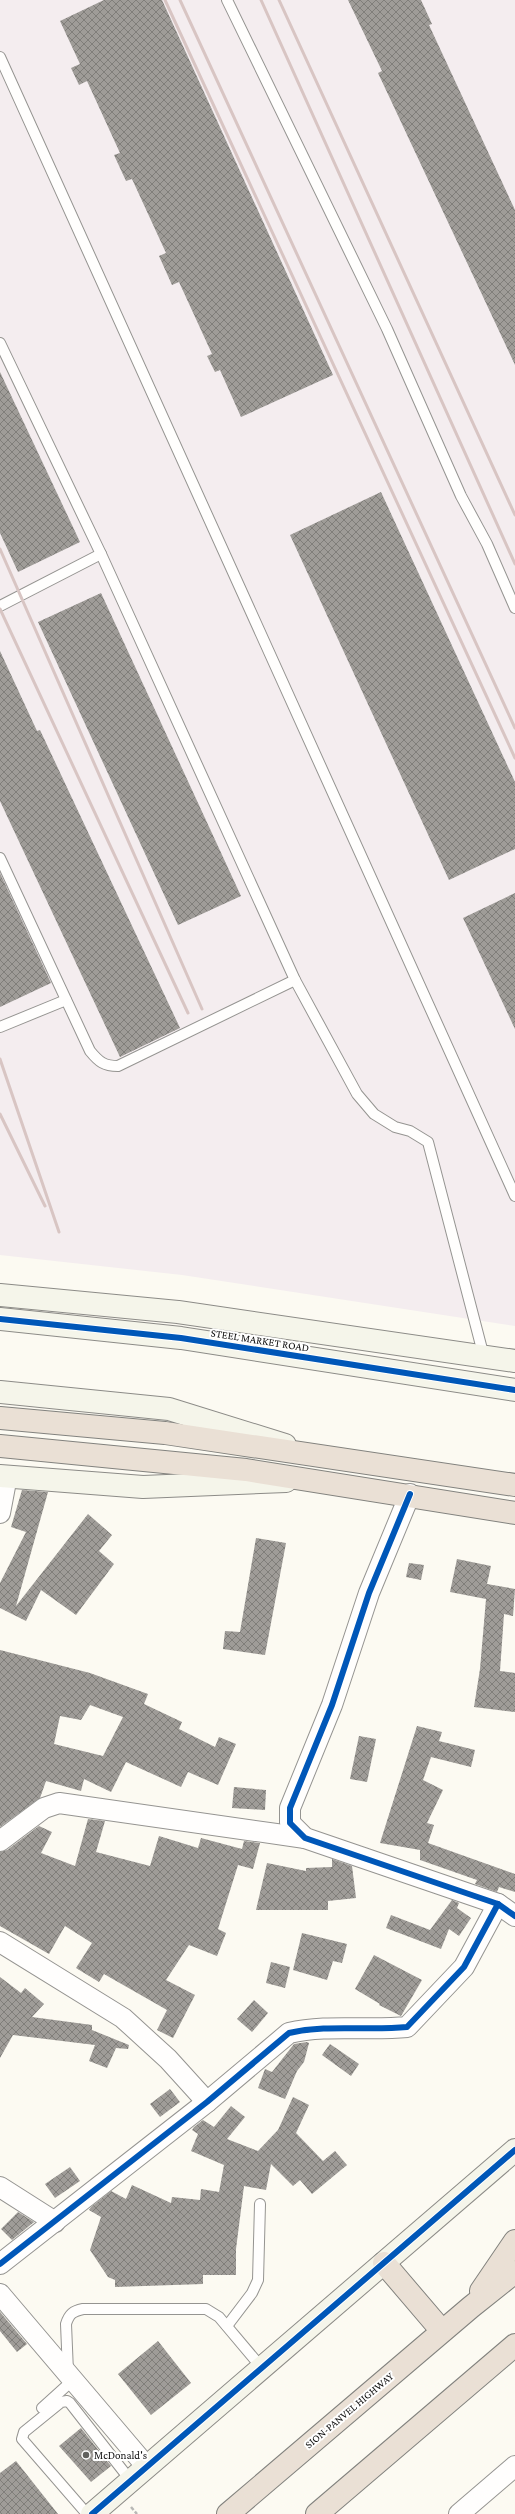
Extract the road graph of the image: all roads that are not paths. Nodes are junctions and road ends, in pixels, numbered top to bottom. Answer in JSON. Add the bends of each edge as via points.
{"nodes":[{"id":1,"x":227,"y":0,"type":"edge"},
{"id":2,"x":0,"y":57,"type":"edge"},
{"id":3,"x":0,"y":343,"type":"edge"},
{"id":4,"x":101,"y":554,"type":"junction"},
{"id":5,"x":0,"y":606,"type":"edge"},
{"id":6,"x":515,"y":608,"type":"edge"},
{"id":7,"x":0,"y":858,"type":"edge"},
{"id":8,"x":295,"y":980,"type":"junction"},
{"id":9,"x":66,"y":1000,"type":"junction"},
{"id":10,"x":0,"y":1027,"type":"edge"},
{"id":11,"x":515,"y":1196,"type":"edge"},
{"id":12,"x":0,"y":1295,"type":"edge"},
{"id":13,"x":0,"y":1319,"type":"edge"},
{"id":14,"x":484,"y":1357,"type":"junction"},
{"id":15,"x":515,"y":1361,"type":"edge"},
{"id":16,"x":515,"y":1390,"type":"edge"},
{"id":17,"x":0,"y":1392,"type":"edge"},
{"id":18,"x":0,"y":1418,"type":"edge"},
{"id":19,"x":0,"y":1446,"type":"edge"},
{"id":20,"x":316,"y":1456,"type":"junction"},
{"id":21,"x":4,"y":1476,"type":"edge"},
{"id":22,"x":312,"y":1480,"type":"junction"},
{"id":23,"x":515,"y":1485,"type":"edge"},
{"id":24,"x":410,"y":1494,"type":"junction"},
{"id":25,"x":0,"y":1513,"type":"edge"},
{"id":26,"x":515,"y":1513,"type":"edge"},
{"id":27,"x":305,"y":1838,"type":"junction"},
{"id":28,"x":0,"y":1841,"type":"edge"},
{"id":29,"x":498,"y":1904,"type":"junction"},
{"id":30,"x":515,"y":1916,"type":"edge"},
{"id":31,"x":0,"y":1942,"type":"edge"},
{"id":32,"x":207,"y":2102,"type":"junction"},
{"id":33,"x":515,"y":2150,"type":"edge"},
{"id":34,"x":0,"y":2187,"type":"edge"},
{"id":35,"x":260,"y":2204,"type":"dead end"},
{"id":36,"x":55,"y":2222,"type":"junction"},
{"id":37,"x":515,"y":2241,"type":"edge"},
{"id":38,"x":384,"y":2263,"type":"junction"},
{"id":39,"x":0,"y":2264,"type":"edge"},
{"id":40,"x":515,"y":2272,"type":"edge"},
{"id":41,"x":0,"y":2294,"type":"edge"},
{"id":42,"x":471,"y":2307,"type":"junction"},
{"id":43,"x":227,"y":2326,"type":"junction"},
{"id":44,"x":442,"y":2331,"type":"junction"},
{"id":45,"x":513,"y":2348,"type":"edge"},
{"id":46,"x":262,"y":2368,"type":"junction"},
{"id":47,"x":71,"y":2377,"type":"junction"},
{"id":48,"x":22,"y":2439,"type":"junction"},
{"id":49,"x":147,"y":2467,"type":"junction"},
{"id":50,"x":512,"y":2476,"type":"edge"},
{"id":51,"x":131,"y":2481,"type":"junction"},
{"id":52,"x":87,"y":2514,"type":"edge"},
{"id":53,"x":92,"y":2514,"type":"edge"},
{"id":54,"x":228,"y":2514,"type":"edge"},
{"id":55,"x":317,"y":2514,"type":"edge"},
{"id":56,"x":459,"y":2514,"type":"edge"}],
"edges":[{"from":1,"to":6,"type":"lane","via":[[387,329],[461,496]]},
{"from":2,"to":11,"type":"lane"},
{"from":3,"to":4,"type":"lane"},
{"from":4,"to":5,"type":"lane"},
{"from":4,"to":8,"type":"lane"},
{"from":7,"to":9,"type":"lane"},
{"from":8,"to":9,"type":"lane","via":[[118,1066],[106,1066],[97,1060],[90,1051]]},
{"from":8,"to":14,"type":"lane","via":[[357,1094],[374,1114],[428,1142]]},
{"from":9,"to":10,"type":"lane"},
{"from":12,"to":14,"type":"street","name":"STEEL MARKET ROAD","via":[[178,1312]]},
{"from":13,"to":16,"type":"street","name":"STEEL MARKET ROAD","via":[[181,1338]]},
{"from":14,"to":15,"type":"street","name":"STEEL MARKET ROAD"},
{"from":17,"to":20,"type":"street","via":[[169,1409]]},
{"from":18,"to":20,"type":"highway","via":[[165,1433]]},
{"from":19,"to":22,"type":"highway","via":[[246,1470]]},
{"from":20,"to":23,"type":"highway"},
{"from":21,"to":22,"type":"street","via":[[143,1487]]},
{"from":21,"to":25,"type":"street"},
{"from":22,"to":24,"type":"highway"},
{"from":24,"to":26,"type":"highway"},
{"from":24,"to":27,"type":"street","via":[[383,1555],[332,1705],[290,1808],[290,1823]]},
{"from":27,"to":28,"type":"street","via":[[59,1803],[44,1808]]},
{"from":27,"to":29,"type":"street"},
{"from":29,"to":30,"type":"street"},
{"from":29,"to":32,"type":"street","via":[[464,1967],[407,2027],[380,2030],[305,2029],[289,2033]]},
{"from":31,"to":32,"type":"street","via":[[123,2018],[168,2059]]},
{"from":32,"to":36,"type":"street"},
{"from":33,"to":38,"type":"street"},
{"from":34,"to":36,"type":"street"},
{"from":35,"to":43,"type":"lane","via":[[258,2280],[252,2293]]},
{"from":36,"to":39,"type":"street"},
{"from":37,"to":42,"type":"highway"},
{"from":38,"to":44,"type":"highway"},
{"from":38,"to":46,"type":"street"},
{"from":40,"to":42,"type":"highway","name":"SION-PANVEL HIGHWAY"},
{"from":41,"to":47,"type":"street"},
{"from":42,"to":44,"type":"highway","name":"SION-PANVEL HIGHWAY"},
{"from":43,"to":46,"type":"lane"},
{"from":43,"to":47,"type":"lane","via":[[212,2312],[197,2308],[74,2311],[66,2324]]},
{"from":44,"to":54,"type":"highway","name":"SION-PANVEL HIGHWAY"},
{"from":45,"to":55,"type":"highway"},
{"from":46,"to":49,"type":"street"},
{"from":47,"to":48,"type":"lane","via":[[20,2428],[19,2435]]},
{"from":47,"to":49,"type":"street"},
{"from":48,"to":51,"type":"lane","via":[[24,2432],[61,2402],[66,2401]]},
{"from":48,"to":52,"type":"lane"},
{"from":49,"to":51,"type":"street"},
{"from":50,"to":56,"type":"street"},
{"from":51,"to":53,"type":"street"}]}
